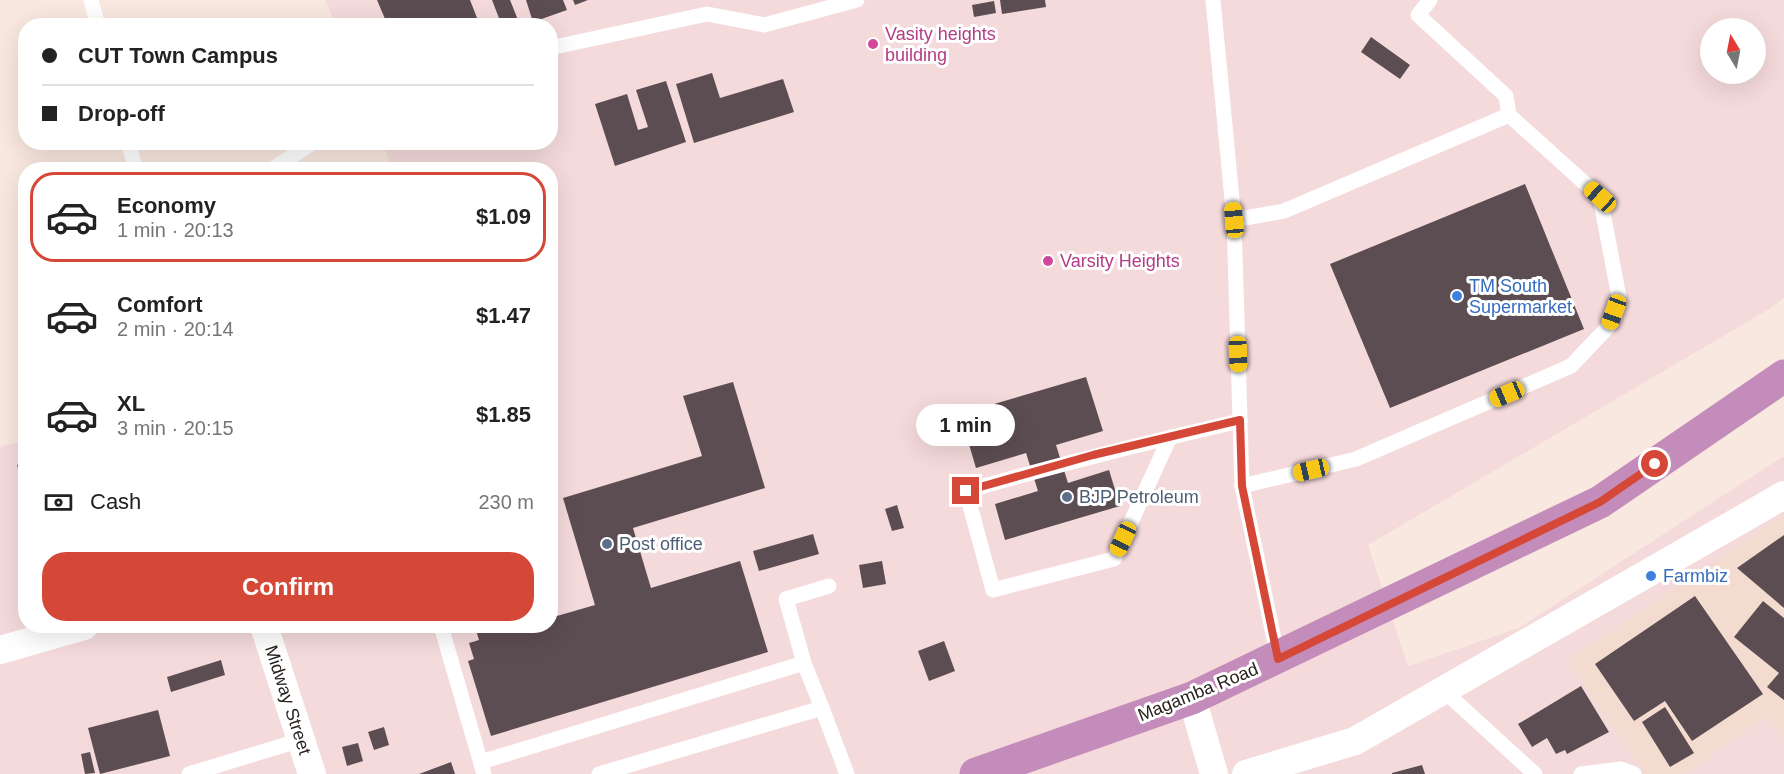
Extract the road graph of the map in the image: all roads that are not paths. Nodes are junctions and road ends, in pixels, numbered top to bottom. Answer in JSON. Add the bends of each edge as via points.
{"nodes":[{"id":1,"x":91,"y":0,"type":"edge"},
{"id":2,"x":857,"y":0,"type":"edge"},
{"id":3,"x":1213,"y":0,"type":"edge"},
{"id":4,"x":1430,"y":0,"type":"edge"},
{"id":5,"x":96,"y":18,"type":"edge"},
{"id":6,"x":558,"y":46,"type":"edge"},
{"id":7,"x":1509,"y":115,"type":"junction"},
{"id":8,"x":302,"y":150,"type":"edge"},
{"id":9,"x":283,"y":162,"type":"edge"},
{"id":10,"x":1234,"y":220,"type":"junction"},
{"id":11,"x":1784,"y":376,"type":"edge"},
{"id":12,"x":1240,"y":420,"type":"junction"},
{"id":13,"x":1170,"y":437,"type":"junction"},
{"id":14,"x":1242,"y":486,"type":"junction"},
{"id":15,"x":1784,"y":495,"type":"edge"},
{"id":16,"x":829,"y":586,"type":"dead end"},
{"id":17,"x":60,"y":633,"type":"edge"},
{"id":18,"x":266,"y":633,"type":"edge"},
{"id":19,"x":443,"y":633,"type":"edge"},
{"id":20,"x":0,"y":650,"type":"edge"},
{"id":21,"x":1278,"y":659,"type":"junction"},
{"id":22,"x":804,"y":663,"type":"junction"},
{"id":23,"x":1443,"y":690,"type":"junction"},
{"id":24,"x":1192,"y":698,"type":"junction"},
{"id":25,"x":822,"y":708,"type":"junction"},
{"id":26,"x":301,"y":740,"type":"junction"},
{"id":27,"x":482,"y":768,"type":"edge"},
{"id":28,"x":189,"y":774,"type":"edge"},
{"id":29,"x":312,"y":774,"type":"edge"},
{"id":30,"x":599,"y":774,"type":"edge"},
{"id":31,"x":847,"y":774,"type":"edge"},
{"id":32,"x":976,"y":774,"type":"edge"},
{"id":33,"x":1214,"y":774,"type":"edge"},
{"id":34,"x":1246,"y":774,"type":"edge"},
{"id":35,"x":1535,"y":774,"type":"edge"},
{"id":36,"x":1581,"y":774,"type":"edge"},
{"id":37,"x":1634,"y":774,"type":"edge"}],
"edges":[{"from":1,"to":5,"type":"lane"},
{"from":2,"to":6,"type":"lane","via":[[764,26],[707,14]]},
{"from":3,"to":10,"type":"lane"},
{"from":4,"to":7,"type":"lane","via":[[1418,15],[1506,96]]},
{"from":7,"to":10,"type":"lane","via":[[1284,211]]},
{"from":7,"to":14,"type":"lane","via":[[1600,197],[1619,297],[1608,327],[1571,366],[1560,371],[1356,459]]},
{"from":8,"to":9,"type":"lane"},
{"from":10,"to":12,"type":"lane"},
{"from":11,"to":21,"type":"highway","name":"Magamba Road","via":[[1600,502]]},
{"from":12,"to":13,"type":"lane"},
{"from":12,"to":14,"type":"lane"},
{"from":13,"to":13,"type":"lane","via":[[966,491],[993,590],[1114,559]]},
{"from":14,"to":21,"type":"lane"},
{"from":15,"to":23,"type":"street"},
{"from":16,"to":22,"type":"lane","via":[[786,599]]},
{"from":17,"to":20,"type":"street"},
{"from":18,"to":26,"type":"street","name":"Midway Street"},
{"from":19,"to":27,"type":"lane"},
{"from":21,"to":24,"type":"highway","name":"Magamba Road"},
{"from":22,"to":25,"type":"lane"},
{"from":22,"to":27,"type":"lane"},
{"from":23,"to":34,"type":"street","via":[[1355,741]]},
{"from":23,"to":35,"type":"lane"},
{"from":24,"to":32,"type":"highway","name":"Magamba Road"},
{"from":24,"to":33,"type":"street"},
{"from":25,"to":30,"type":"lane"},
{"from":25,"to":31,"type":"lane"},
{"from":26,"to":28,"type":"lane"},
{"from":26,"to":29,"type":"street","name":"Midway Street"},
{"from":36,"to":37,"type":"lane","via":[[1621,769]]}]}
